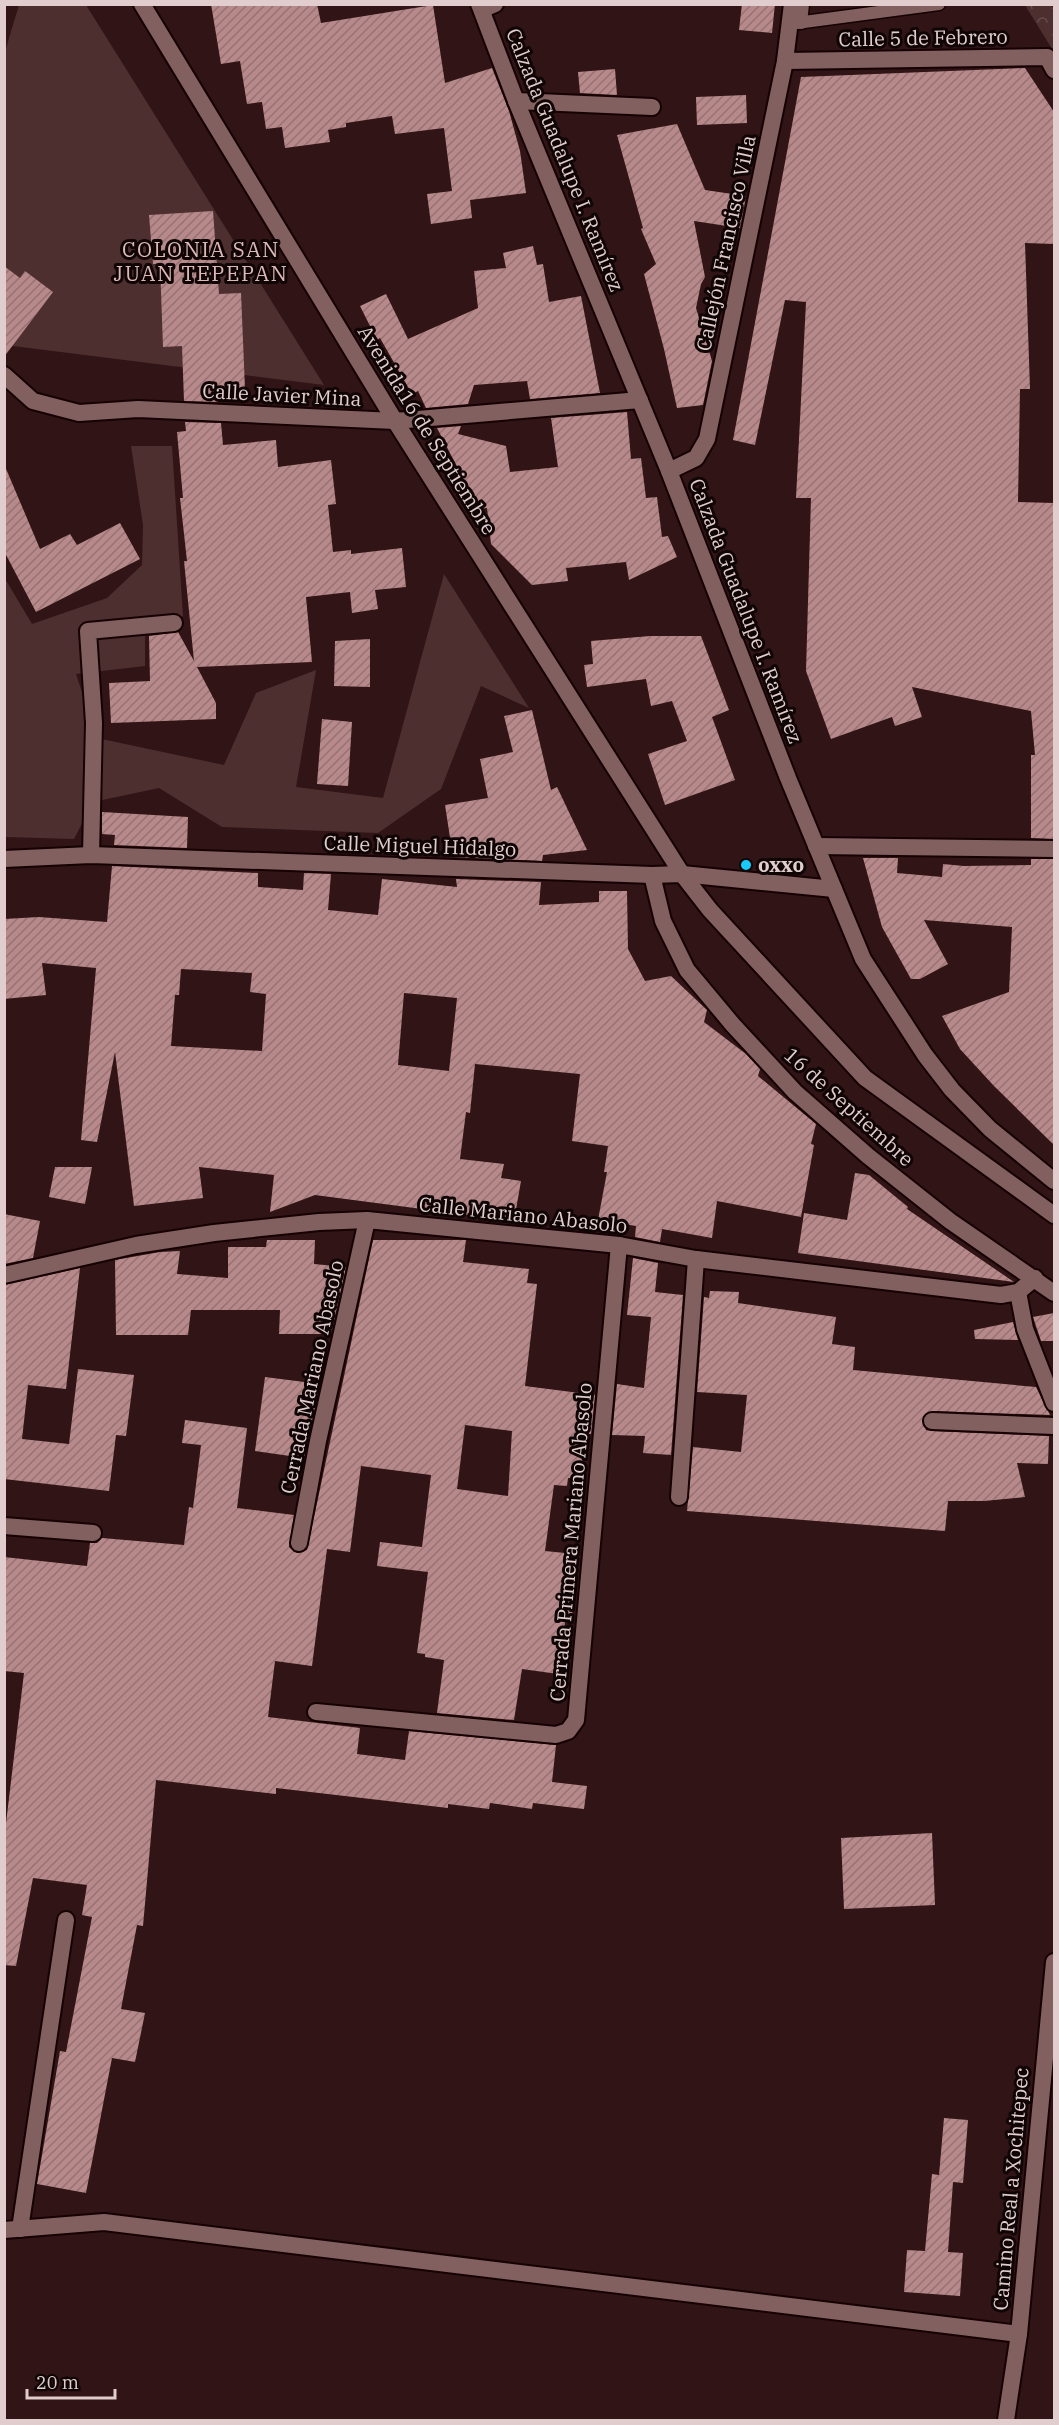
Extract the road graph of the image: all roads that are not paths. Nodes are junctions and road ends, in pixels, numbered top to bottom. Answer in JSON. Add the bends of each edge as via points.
{"nodes":[{"id":1,"x":142,"y":4,"type":"edge"},
{"id":2,"x":792,"y":4,"type":"edge"},
{"id":3,"x":803,"y":4,"type":"edge"},
{"id":4,"x":939,"y":4,"type":"edge"},
{"id":5,"x":486,"y":6,"type":"edge"},
{"id":6,"x":795,"y":24,"type":"junction"},
{"id":7,"x":785,"y":61,"type":"junction"},
{"id":8,"x":1054,"y":70,"type":"edge"},
{"id":9,"x":516,"y":101,"type":"junction"},
{"id":10,"x":652,"y":108,"type":"dead end"},
{"id":11,"x":4,"y":375,"type":"edge"},
{"id":12,"x":640,"y":400,"type":"junction"},
{"id":13,"x":395,"y":421,"type":"junction"},
{"id":14,"x":669,"y":471,"type":"junction"},
{"id":15,"x":174,"y":623,"type":"dead end"},
{"id":16,"x":816,"y":846,"type":"junction"},
{"id":17,"x":1054,"y":849,"type":"edge"},
{"id":18,"x":91,"y":855,"type":"junction"},
{"id":19,"x":4,"y":859,"type":"edge"},
{"id":20,"x":682,"y":874,"type":"junction"},
{"id":21,"x":652,"y":875,"type":"junction"},
{"id":22,"x":834,"y":889,"type":"junction"},
{"id":23,"x":1054,"y":1180,"type":"edge"},
{"id":24,"x":1054,"y":1215,"type":"edge"},
{"id":25,"x":367,"y":1220,"type":"junction"},
{"id":26,"x":619,"y":1245,"type":"junction"},
{"id":27,"x":696,"y":1259,"type":"junction"},
{"id":28,"x":4,"y":1275,"type":"edge"},
{"id":29,"x":1035,"y":1278,"type":"junction"},
{"id":30,"x":1018,"y":1292,"type":"junction"},
{"id":31,"x":1054,"y":1293,"type":"edge"},
{"id":32,"x":1054,"y":1403,"type":"edge"},
{"id":33,"x":932,"y":1421,"type":"dead end"},
{"id":34,"x":1054,"y":1426,"type":"edge"},
{"id":35,"x":679,"y":1497,"type":"dead end"},
{"id":36,"x":4,"y":1526,"type":"edge"},
{"id":37,"x":93,"y":1533,"type":"dead end"},
{"id":38,"x":299,"y":1543,"type":"dead end"},
{"id":39,"x":316,"y":1712,"type":"dead end"},
{"id":40,"x":66,"y":1920,"type":"dead end"},
{"id":41,"x":1054,"y":1962,"type":"edge"},
{"id":42,"x":12,"y":2229,"type":"edge"},
{"id":43,"x":1019,"y":2334,"type":"junction"},
{"id":44,"x":1006,"y":2421,"type":"edge"}],
"edges":[{"from":1,"to":13,"type":"street","name":"Avenida16 de Septiembre"},
{"from":2,"to":6,"type":"street","name":"Callejón Francisco Villa"},
{"from":3,"to":6,"type":"lane"},
{"from":4,"to":6,"type":"lane"},
{"from":5,"to":9,"type":"street","name":"Calzada Guadalupe I. Ramírez"},
{"from":6,"to":7,"type":"street","name":"Callejón Francisco Villa"},
{"from":7,"to":8,"type":"street","name":"Calle 5 de Febrero","via":[[1047,57]]},
{"from":7,"to":14,"type":"street","name":"Callejón Francisco Villa","via":[[707,439],[696,458]]},
{"from":9,"to":10,"type":"street"},
{"from":9,"to":12,"type":"street","name":"Calzada Guadalupe I. Ramírez"},
{"from":11,"to":13,"type":"street","name":"Calle Javier Mina","via":[[33,401],[79,413],[138,409]]},
{"from":12,"to":13,"type":"street","name":"Calle Javier Mina"},
{"from":12,"to":14,"type":"street","name":"Calzada Guadalupe I. Ramírez"},
{"from":13,"to":20,"type":"street","name":"Avenida16 de Septiembre"},
{"from":14,"to":16,"type":"street","name":"Calzada Guadalupe I. Ramírez"},
{"from":15,"to":18,"type":"street","via":[[88,631],[94,723]]},
{"from":16,"to":17,"type":"street"},
{"from":16,"to":22,"type":"street","name":"Calzada Guadalupe I. Ramírez"},
{"from":18,"to":19,"type":"street","name":"Calle Miguel Hidalgo"},
{"from":18,"to":21,"type":"street","name":"Calle Miguel Hidalgo"},
{"from":20,"to":21,"type":"street","name":"Calle Miguel Hidalgo"},
{"from":20,"to":22,"type":"street","name":"Calle Miguel Hidalgo"},
{"from":20,"to":24,"type":"street","via":[[710,910],[865,1078]]},
{"from":21,"to":29,"type":"street","name":"16 de Septiembre","via":[[663,921],[687,970],[795,1092],[950,1221]]},
{"from":22,"to":23,"type":"street","name":"Calzada Guadalupe I. Ramírez","via":[[863,959],[925,1055],[990,1130]]},
{"from":25,"to":26,"type":"street","name":"Calle Mariano Abasolo"},
{"from":25,"to":28,"type":"street","name":"Calle Mariano Abasolo","via":[[214,1233],[136,1245]]},
{"from":25,"to":38,"type":"street","name":"Cerrada Mariano Abasolo"},
{"from":26,"to":27,"type":"street","name":"Calle Mariano Abasolo"},
{"from":26,"to":39,"type":"street","name":"Cerrada Primera Mariano Abasolo","via":[[576,1720],[568,1731],[556,1735]]},
{"from":27,"to":30,"type":"street","name":"Calle Mariano Abasolo","via":[[1001,1295]]},
{"from":27,"to":35,"type":"street"},
{"from":29,"to":30,"type":"street"},
{"from":29,"to":31,"type":"street","name":"16 de Septiembre"},
{"from":30,"to":32,"type":"street","via":[[1025,1329]]},
{"from":33,"to":34,"type":"street"},
{"from":36,"to":37,"type":"street"},
{"from":40,"to":42,"type":"street"},
{"from":41,"to":43,"type":"street","name":"Camino Real a Xochitepec"},
{"from":42,"to":43,"type":"street","via":[[104,2222]]},
{"from":43,"to":44,"type":"street","name":"Camino Real a Xochitepec"}]}
